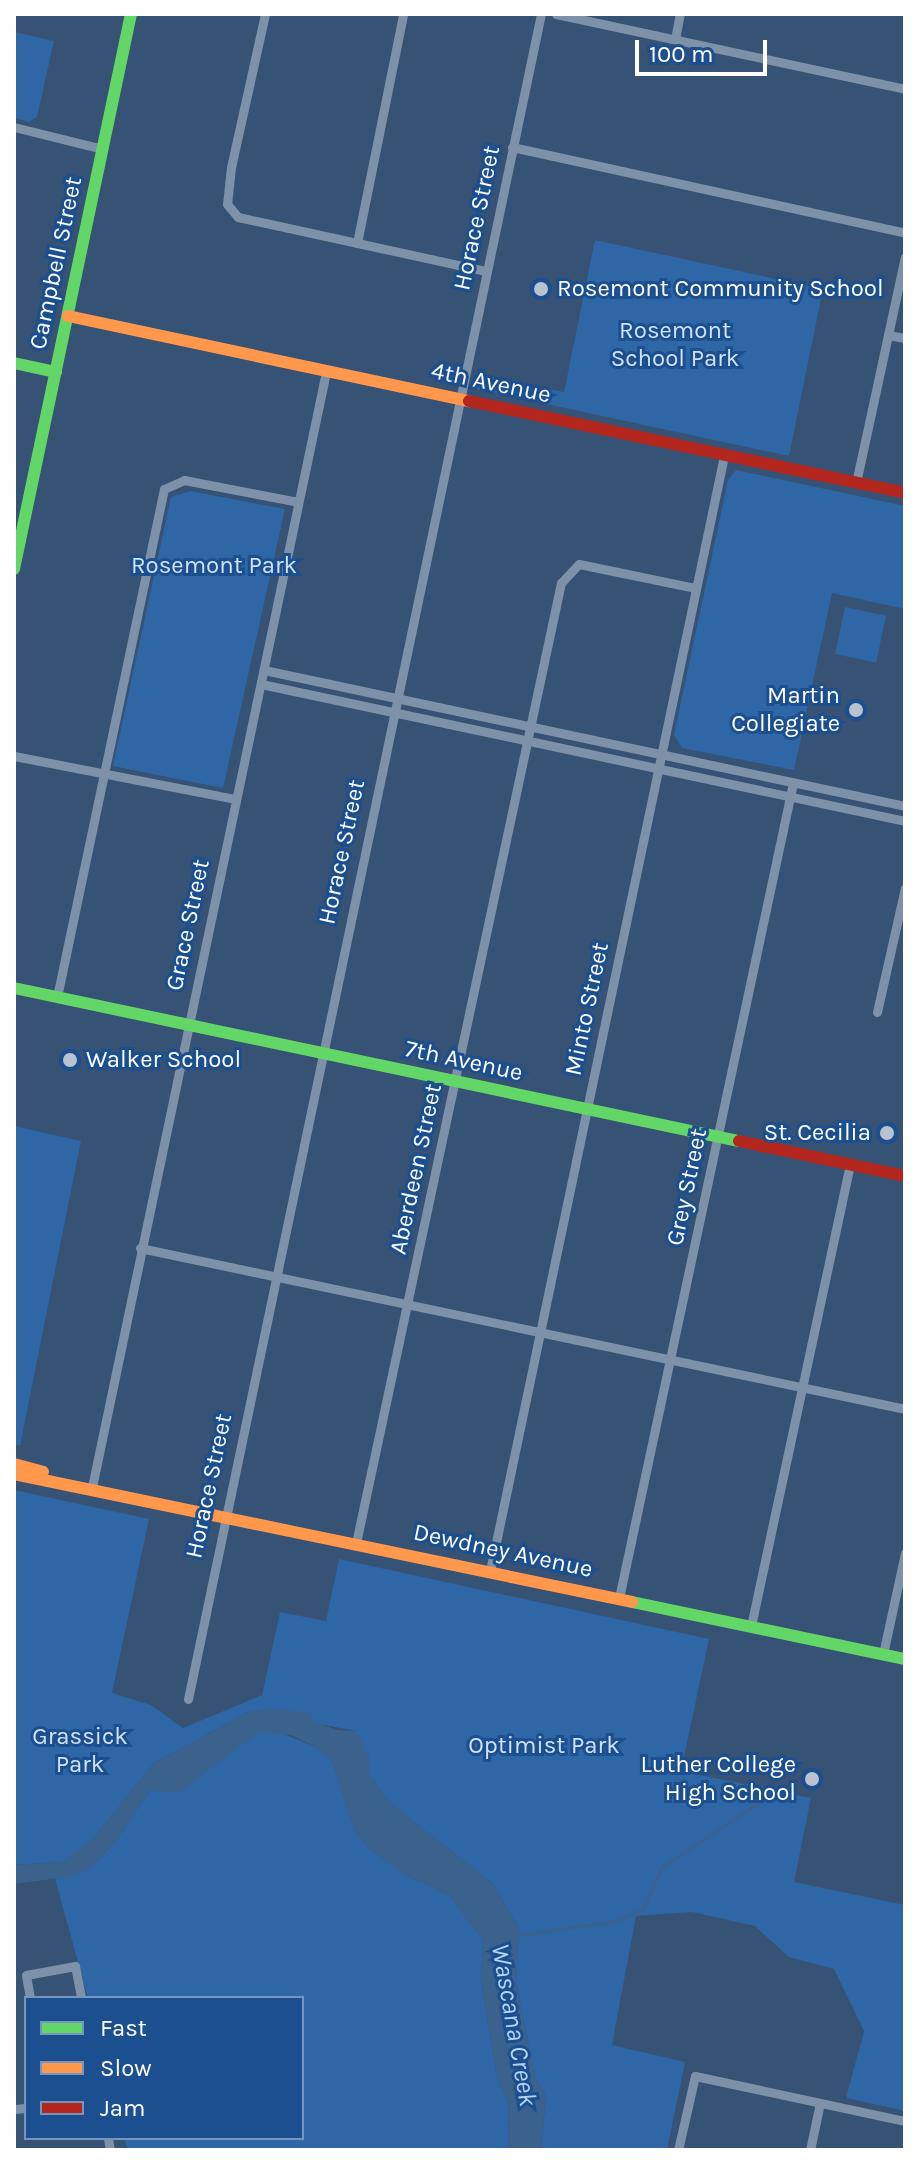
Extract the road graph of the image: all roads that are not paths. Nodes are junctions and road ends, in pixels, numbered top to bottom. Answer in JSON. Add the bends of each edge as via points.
{"nodes":[{"id":1,"x":131,"y":14,"type":"edge"},
{"id":2,"x":265,"y":14,"type":"edge"},
{"id":3,"x":403,"y":14,"type":"edge"},
{"id":4,"x":541,"y":14,"type":"edge"},
{"id":5,"x":556,"y":14,"type":"edge"},
{"id":6,"x":680,"y":14,"type":"edge"},
{"id":7,"x":675,"y":39,"type":"junction"},
{"id":8,"x":905,"y":89,"type":"edge"},
{"id":9,"x":14,"y":127,"type":"edge"},
{"id":10,"x":512,"y":147,"type":"junction"},
{"id":11,"x":103,"y":149,"type":"junction"},
{"id":12,"x":905,"y":233,"type":"edge"},
{"id":13,"x":357,"y":243,"type":"junction"},
{"id":14,"x":905,"y":257,"type":"edge"},
{"id":15,"x":486,"y":271,"type":"junction"},
{"id":16,"x":68,"y":316,"type":"junction"},
{"id":17,"x":888,"y":335,"type":"junction"},
{"id":18,"x":905,"y":338,"type":"edge"},
{"id":19,"x":14,"y":363,"type":"edge"},
{"id":20,"x":56,"y":372,"type":"junction"},
{"id":21,"x":326,"y":372,"type":"junction"},
{"id":22,"x":460,"y":399,"type":"junction"},
{"id":23,"x":724,"y":456,"type":"junction"},
{"id":24,"x":856,"y":483,"type":"junction"},
{"id":25,"x":905,"y":493,"type":"edge"},
{"id":26,"x":298,"y":502,"type":"junction"},
{"id":27,"x":19,"y":524,"type":"edge"},
{"id":28,"x":14,"y":569,"type":"edge"},
{"id":29,"x":695,"y":588,"type":"junction"},
{"id":30,"x":264,"y":670,"type":"junction"},
{"id":31,"x":261,"y":684,"type":"junction"},
{"id":32,"x":395,"y":698,"type":"junction"},
{"id":33,"x":392,"y":712,"type":"junction"},
{"id":34,"x":531,"y":727,"type":"junction"},
{"id":35,"x":528,"y":741,"type":"junction"},
{"id":36,"x":662,"y":755,"type":"junction"},
{"id":37,"x":14,"y":756,"type":"edge"},
{"id":38,"x":659,"y":768,"type":"junction"},
{"id":39,"x":103,"y":773,"type":"junction"},
{"id":40,"x":793,"y":783,"type":"junction"},
{"id":41,"x":790,"y":796,"type":"junction"},
{"id":42,"x":236,"y":799,"type":"junction"},
{"id":43,"x":905,"y":806,"type":"edge"},
{"id":44,"x":905,"y":821,"type":"edge"},
{"id":45,"x":905,"y":888,"type":"edge"},
{"id":46,"x":14,"y":988,"type":"edge"},
{"id":47,"x":57,"y":997,"type":"junction"},
{"id":48,"x":877,"y":1012,"type":"dead end"},
{"id":49,"x":187,"y":1024,"type":"junction"},
{"id":50,"x":321,"y":1053,"type":"junction"},
{"id":51,"x":455,"y":1081,"type":"junction"},
{"id":52,"x":586,"y":1109,"type":"junction"},
{"id":53,"x":718,"y":1137,"type":"junction"},
{"id":54,"x":850,"y":1164,"type":"junction"},
{"id":55,"x":905,"y":1176,"type":"edge"},
{"id":56,"x":140,"y":1248,"type":"junction"},
{"id":57,"x":274,"y":1277,"type":"junction"},
{"id":58,"x":408,"y":1305,"type":"junction"},
{"id":59,"x":540,"y":1334,"type":"junction"},
{"id":60,"x":671,"y":1361,"type":"junction"},
{"id":61,"x":802,"y":1388,"type":"junction"},
{"id":62,"x":905,"y":1409,"type":"edge"},
{"id":63,"x":14,"y":1464,"type":"edge"},
{"id":64,"x":14,"y":1474,"type":"edge"},
{"id":65,"x":92,"y":1487,"type":"junction"},
{"id":66,"x":224,"y":1514,"type":"junction"},
{"id":67,"x":356,"y":1543,"type":"junction"},
{"id":68,"x":905,"y":1553,"type":"edge"},
{"id":69,"x":490,"y":1571,"type":"junction"},
{"id":70,"x":619,"y":1598,"type":"junction"},
{"id":71,"x":751,"y":1626,"type":"junction"},
{"id":72,"x":883,"y":1654,"type":"junction"},
{"id":73,"x":905,"y":1659,"type":"edge"},
{"id":74,"x":188,"y":1699,"type":"dead end"},
{"id":75,"x":30,"y":1996,"type":"edge"},
{"id":76,"x":81,"y":1996,"type":"edge"},
{"id":77,"x":820,"y":2103,"type":"junction"},
{"id":78,"x":905,"y":2121,"type":"edge"},
{"id":79,"x":678,"y":2150,"type":"edge"},
{"id":80,"x":810,"y":2150,"type":"edge"}],
"edges":[{"from":1,"to":11,"type":"street","name":"Campbell Street"},
{"from":2,"to":13,"type":"street","via":[[227,204],[238,217]]},
{"from":3,"to":13,"type":"street"},
{"from":4,"to":10,"type":"street","name":"Horace Street"},
{"from":5,"to":7,"type":"street"},
{"from":6,"to":7,"type":"street"},
{"from":7,"to":8,"type":"street"},
{"from":9,"to":11,"type":"street"},
{"from":10,"to":12,"type":"street"},
{"from":10,"to":15,"type":"street","name":"Horace Street"},
{"from":11,"to":16,"type":"street","name":"Campbell Street"},
{"from":13,"to":15,"type":"street"},
{"from":14,"to":17,"type":"street"},
{"from":15,"to":22,"type":"street","name":"Horace Street"},
{"from":16,"to":20,"type":"street","name":"Campbell Street"},
{"from":16,"to":21,"type":"street","name":"4th Avenue"},
{"from":17,"to":18,"type":"street"},
{"from":17,"to":24,"type":"street"},
{"from":19,"to":20,"type":"street"},
{"from":20,"to":27,"type":"street","name":"Campbell Street"},
{"from":21,"to":22,"type":"street","name":"4th Avenue"},
{"from":21,"to":26,"type":"street","name":"Grace Street"},
{"from":22,"to":23,"type":"street","name":"4th Avenue"},
{"from":22,"to":32,"type":"street","name":"Horace Street"},
{"from":23,"to":24,"type":"street","name":"4th Avenue"},
{"from":23,"to":29,"type":"street","name":"Minto Street"},
{"from":24,"to":25,"type":"street","name":"4th Avenue"},
{"from":26,"to":30,"type":"street","name":"Grace Street"},
{"from":26,"to":39,"type":"street","via":[[184,480],[164,489]]},
{"from":27,"to":28,"type":"street","name":"Campbell Street"},
{"from":29,"to":34,"type":"street","name":"Aberdeen Street","via":[[579,564],[569,570],[561,583]]},
{"from":29,"to":36,"type":"street","name":"Minto Street"},
{"from":30,"to":31,"type":"street","name":"Grace Street"},
{"from":30,"to":32,"type":"street"},
{"from":31,"to":33,"type":"street"},
{"from":31,"to":42,"type":"street","name":"Grace Street"},
{"from":32,"to":33,"type":"street","name":"Horace Street"},
{"from":32,"to":34,"type":"street"},
{"from":33,"to":35,"type":"street"},
{"from":33,"to":50,"type":"street","name":"Horace Street"},
{"from":34,"to":35,"type":"street","name":"Aberdeen Street"},
{"from":34,"to":36,"type":"street"},
{"from":35,"to":38,"type":"street"},
{"from":35,"to":51,"type":"street","name":"Aberdeen Street"},
{"from":36,"to":38,"type":"street","name":"Minto Street"},
{"from":36,"to":40,"type":"street"},
{"from":37,"to":39,"type":"street"},
{"from":38,"to":41,"type":"street"},
{"from":38,"to":52,"type":"street","name":"Minto Street"},
{"from":39,"to":42,"type":"street"},
{"from":39,"to":47,"type":"street"},
{"from":40,"to":41,"type":"street","name":"Grey Street"},
{"from":40,"to":43,"type":"street"},
{"from":41,"to":44,"type":"street"},
{"from":41,"to":53,"type":"street","name":"Grey Street"},
{"from":42,"to":49,"type":"street","name":"Grace Street"},
{"from":45,"to":48,"type":"street"},
{"from":46,"to":47,"type":"street","name":"7th Avenue"},
{"from":47,"to":49,"type":"street","name":"7th Avenue"},
{"from":49,"to":50,"type":"street","name":"7th Avenue"},
{"from":49,"to":56,"type":"street","name":"Grace Street"},
{"from":50,"to":51,"type":"street","name":"7th Avenue"},
{"from":50,"to":57,"type":"street","name":"Horace Street"},
{"from":51,"to":52,"type":"street","name":"7th Avenue"},
{"from":51,"to":58,"type":"street","name":"Aberdeen Street"},
{"from":52,"to":53,"type":"street","name":"7th Avenue"},
{"from":52,"to":59,"type":"street","name":"Minto Street"},
{"from":53,"to":54,"type":"street","name":"7th Avenue"},
{"from":53,"to":60,"type":"street","name":"Grey Street"},
{"from":54,"to":55,"type":"street","name":"7th Avenue"},
{"from":54,"to":61,"type":"street"},
{"from":56,"to":57,"type":"street"},
{"from":56,"to":65,"type":"street","name":"Grace Street"},
{"from":57,"to":58,"type":"street"},
{"from":57,"to":66,"type":"street","name":"Horace Street"},
{"from":58,"to":59,"type":"street"},
{"from":58,"to":67,"type":"street","name":"Aberdeen Street"},
{"from":59,"to":60,"type":"street"},
{"from":59,"to":69,"type":"street","name":"Minto Street"},
{"from":60,"to":61,"type":"street"},
{"from":60,"to":70,"type":"street","name":"Grey Street"},
{"from":61,"to":62,"type":"street"},
{"from":61,"to":71,"type":"street"},
{"from":63,"to":65,"type":"street","name":"Dewdney Avenue"},
{"from":64,"to":65,"type":"street","name":"Dewdney Avenue"},
{"from":65,"to":66,"type":"street","name":"Dewdney Avenue"},
{"from":66,"to":67,"type":"street","name":"Dewdney Avenue"},
{"from":66,"to":74,"type":"street","name":"Horace Street"},
{"from":67,"to":69,"type":"street","name":"Dewdney Avenue"},
{"from":68,"to":72,"type":"street"},
{"from":69,"to":70,"type":"street","name":"Dewdney Avenue"},
{"from":70,"to":71,"type":"street","name":"Dewdney Avenue"},
{"from":71,"to":72,"type":"street","name":"Dewdney Avenue"},
{"from":72,"to":73,"type":"street","name":"Dewdney Avenue"},
{"from":75,"to":76,"type":"street","via":[[26,1975],[75,1966]]},
{"from":77,"to":78,"type":"street"},
{"from":77,"to":79,"type":"street","via":[[695,2076]]},
{"from":77,"to":80,"type":"street"}]}
